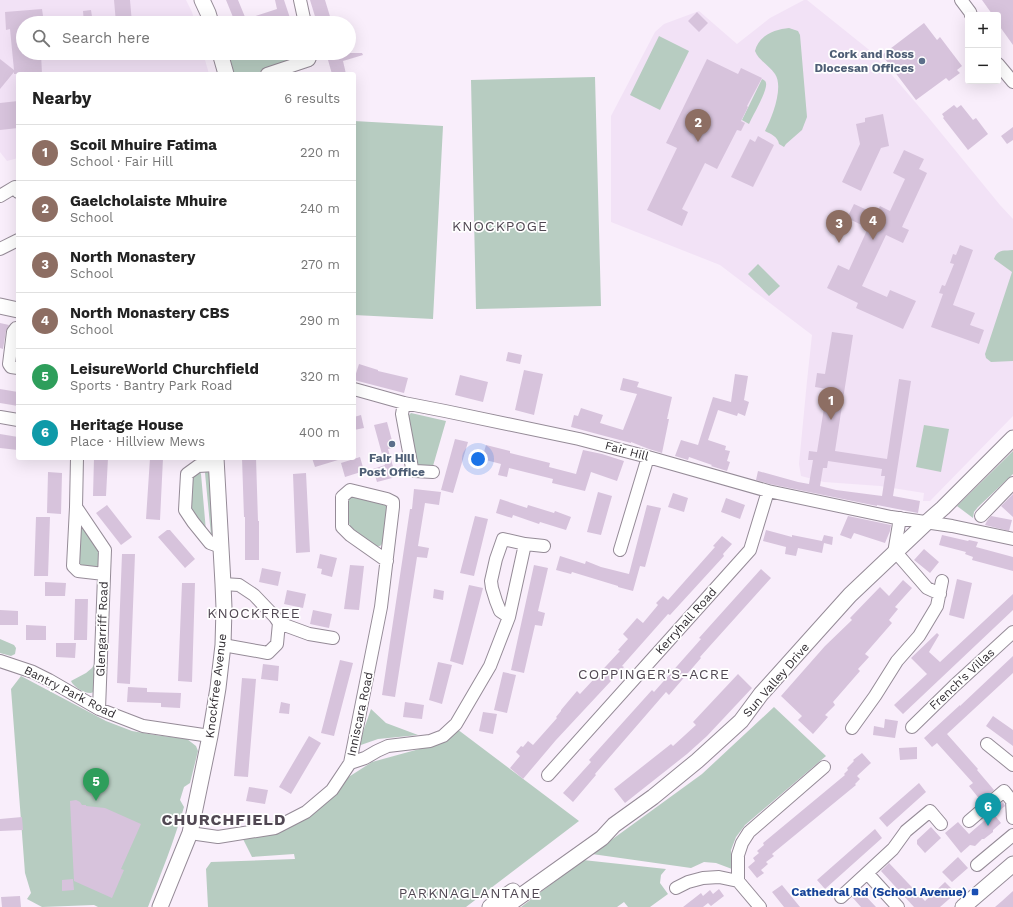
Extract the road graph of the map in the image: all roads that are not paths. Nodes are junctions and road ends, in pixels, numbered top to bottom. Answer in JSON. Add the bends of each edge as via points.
{"nodes":[{"id":1,"x":202,"y":0,"type":"edge"},
{"id":2,"x":300,"y":0,"type":"edge"},
{"id":3,"x":960,"y":0,"type":"edge"},
{"id":4,"x":970,"y":12,"type":"edge"},
{"id":5,"x":209,"y":16,"type":"edge"},
{"id":6,"x":303,"y":16,"type":"edge"},
{"id":7,"x":222,"y":60,"type":"edge"},
{"id":8,"x":309,"y":60,"type":"edge"},
{"id":9,"x":1001,"y":68,"type":"edge"},
{"id":10,"x":225,"y":72,"type":"edge"},
{"id":11,"x":273,"y":72,"type":"edge"},
{"id":12,"x":1013,"y":82,"type":"edge"},
{"id":13,"x":16,"y":189,"type":"edge"},
{"id":14,"x":0,"y":196,"type":"edge"},
{"id":15,"x":16,"y":241,"type":"edge"},
{"id":16,"x":0,"y":249,"type":"edge"},
{"id":17,"x":0,"y":306,"type":"edge"},
{"id":18,"x":16,"y":310,"type":"edge"},
{"id":19,"x":16,"y":328,"type":"edge"},
{"id":20,"x":16,"y":368,"type":"edge"},
{"id":21,"x":356,"y":390,"type":"edge"},
{"id":22,"x":404,"y":403,"type":"junction"},
{"id":23,"x":0,"y":418,"type":"edge"},
{"id":24,"x":16,"y":420,"type":"edge"},
{"id":25,"x":1013,"y":438,"type":"edge"},
{"id":26,"x":648,"y":457,"type":"junction"},
{"id":27,"x":77,"y":460,"type":"edge"},
{"id":28,"x":216,"y":462,"type":"edge"},
{"id":29,"x":433,"y":472,"type":"dead end"},
{"id":30,"x":1013,"y":483,"type":"edge"},
{"id":31,"x":768,"y":491,"type":"junction"},
{"id":32,"x":76,"y":507,"type":"junction"},
{"id":33,"x":981,"y":516,"type":"dead end"},
{"id":34,"x":900,"y":518,"type":"junction"},
{"id":35,"x":926,"y":523,"type":"junction"},
{"id":36,"x":1013,"y":539,"type":"edge"},
{"id":37,"x":525,"y":544,"type":"junction"},
{"id":38,"x":544,"y":546,"type":"dead end"},
{"id":39,"x":221,"y":547,"type":"junction"},
{"id":40,"x":620,"y":550,"type":"dead end"},
{"id":41,"x":894,"y":553,"type":"junction"},
{"id":42,"x":387,"y":561,"type":"junction"},
{"id":43,"x":104,"y":574,"type":"junction"},
{"id":44,"x":942,"y":581,"type":"dead end"},
{"id":45,"x":224,"y":584,"type":"junction"},
{"id":46,"x":940,"y":594,"type":"junction"},
{"id":47,"x":509,"y":617,"type":"junction"},
{"id":48,"x":279,"y":623,"type":"junction"},
{"id":49,"x":1013,"y":632,"type":"edge"},
{"id":50,"x":333,"y":638,"type":"dead end"},
{"id":51,"x":223,"y":645,"type":"junction"},
{"id":52,"x":0,"y":660,"type":"edge"},
{"id":53,"x":99,"y":709,"type":"junction"},
{"id":54,"x":912,"y":727,"type":"dead end"},
{"id":55,"x":852,"y":728,"type":"dead end"},
{"id":56,"x":210,"y":736,"type":"junction"},
{"id":57,"x":987,"y":744,"type":"dead end"},
{"id":58,"x":350,"y":763,"type":"junction"},
{"id":59,"x":1013,"y":765,"type":"edge"},
{"id":60,"x":824,"y":767,"type":"dead end"},
{"id":61,"x":548,"y":775,"type":"dead end"},
{"id":62,"x":1013,"y":818,"type":"edge"},
{"id":63,"x":969,"y":821,"type":"dead end"},
{"id":64,"x":941,"y":824,"type":"dead end"},
{"id":65,"x":190,"y":833,"type":"junction"},
{"id":66,"x":1013,"y":835,"type":"edge"},
{"id":67,"x":1013,"y":864,"type":"edge"},
{"id":68,"x":977,"y":865,"type":"dead end"},
{"id":69,"x":867,"y":873,"type":"junction"},
{"id":70,"x":738,"y":881,"type":"junction"},
{"id":71,"x":676,"y":888,"type":"dead end"},
{"id":72,"x":841,"y":897,"type":"dead end"},
{"id":73,"x":160,"y":907,"type":"edge"},
{"id":74,"x":495,"y":907,"type":"edge"},
{"id":75,"x":760,"y":907,"type":"edge"},
{"id":76,"x":898,"y":907,"type":"edge"},
{"id":77,"x":963,"y":907,"type":"edge"}],
"edges":[{"from":1,"to":5,"type":"street"},
{"from":2,"to":6,"type":"street"},
{"from":3,"to":4,"type":"street"},
{"from":7,"to":10,"type":"street"},
{"from":8,"to":11,"type":"street"},
{"from":9,"to":12,"type":"street"},
{"from":13,"to":14,"type":"street"},
{"from":15,"to":16,"type":"street"},
{"from":17,"to":18,"type":"street"},
{"from":19,"to":20,"type":"street","via":[[9,364]]},
{"from":21,"to":22,"type":"street","name":"Fair Hill"},
{"from":22,"to":26,"type":"street","name":"Fair Hill","via":[[579,439]]},
{"from":22,"to":29,"type":"street","via":[[402,414],[412,468]]},
{"from":23,"to":24,"type":"street"},
{"from":25,"to":35,"type":"street","name":"Sun Valley Drive"},
{"from":26,"to":31,"type":"street","name":"Fair Hill"},
{"from":26,"to":40,"type":"street"},
{"from":27,"to":32,"type":"street","name":"Glengarriff Road"},
{"from":28,"to":39,"type":"street","name":"Knockfree Avenue"},
{"from":28,"to":39,"type":"street","via":[[198,466],[187,474],[185,510],[210,543]]},
{"from":30,"to":33,"type":"street"},
{"from":31,"to":34,"type":"street","name":"Fair Hill"},
{"from":31,"to":61,"type":"street","name":"Kerryhall Road","via":[[750,550]]},
{"from":32,"to":43,"type":"street","name":"Glengarriff Road","via":[[105,550]]},
{"from":32,"to":43,"type":"street","name":"Glengarriff Road","via":[[73,566],[78,571]]},
{"from":34,"to":35,"type":"street","name":"Fair Hill"},
{"from":34,"to":41,"type":"street"},
{"from":35,"to":36,"type":"street","name":"Fair Hill"},
{"from":35,"to":41,"type":"street","name":"Sun Valley Drive"},
{"from":37,"to":38,"type":"street"},
{"from":37,"to":47,"type":"street"},
{"from":37,"to":47,"type":"street","via":[[503,539],[492,576],[492,588],[500,611]]},
{"from":39,"to":45,"type":"street","name":"Knockfree Avenue"},
{"from":41,"to":46,"type":"street","via":[[927,588]]},
{"from":41,"to":74,"type":"street","name":"Sun Valley Drive","via":[[850,595],[741,721],[697,761],[614,825],[602,838]]},
{"from":42,"to":42,"type":"street","name":"Inniscara Road","via":[[342,527],[342,497],[350,490],[393,502]]},
{"from":42,"to":58,"type":"street","name":"Inniscara Road","via":[[381,607]]},
{"from":43,"to":53,"type":"street","name":"Glengarriff Road"},
{"from":44,"to":46,"type":"street"},
{"from":45,"to":48,"type":"street","via":[[239,585],[254,595]]},
{"from":45,"to":51,"type":"street","name":"Knockfree Avenue"},
{"from":46,"to":55,"type":"street","via":[[937,606],[919,636],[897,661]]},
{"from":47,"to":58,"type":"street","via":[[490,666],[456,724],[443,736],[430,741],[388,746]]},
{"from":48,"to":50,"type":"street","via":[[309,634]]},
{"from":48,"to":51,"type":"street","via":[[277,644],[268,653]]},
{"from":49,"to":54,"type":"street","name":"French's Villas"},
{"from":51,"to":56,"type":"street","name":"Knockfree Avenue"},
{"from":52,"to":53,"type":"street","name":"Bantry Park Road","via":[[33,672]]},
{"from":53,"to":56,"type":"street","name":"Bantry Park Road","via":[[143,726]]},
{"from":56,"to":65,"type":"street","name":"Knockfree Avenue"},
{"from":57,"to":59,"type":"street"},
{"from":58,"to":65,"type":"street","name":"Inniscara Road","via":[[332,790],[306,812],[275,828],[218,837]]},
{"from":60,"to":70,"type":"street","via":[[749,832],[738,855]]},
{"from":62,"to":63,"type":"street","via":[[1012,801],[1004,791]]},
{"from":64,"to":69,"type":"street","via":[[930,812],[906,831],[893,849]]},
{"from":65,"to":73,"type":"street","name":"Knockfree Avenue"},
{"from":66,"to":68,"type":"street"},
{"from":67,"to":77,"type":"street"},
{"from":69,"to":72,"type":"street"},
{"from":69,"to":76,"type":"street"},
{"from":70,"to":71,"type":"street","via":[[719,877],[703,878]]},
{"from":70,"to":75,"type":"street"}]}
